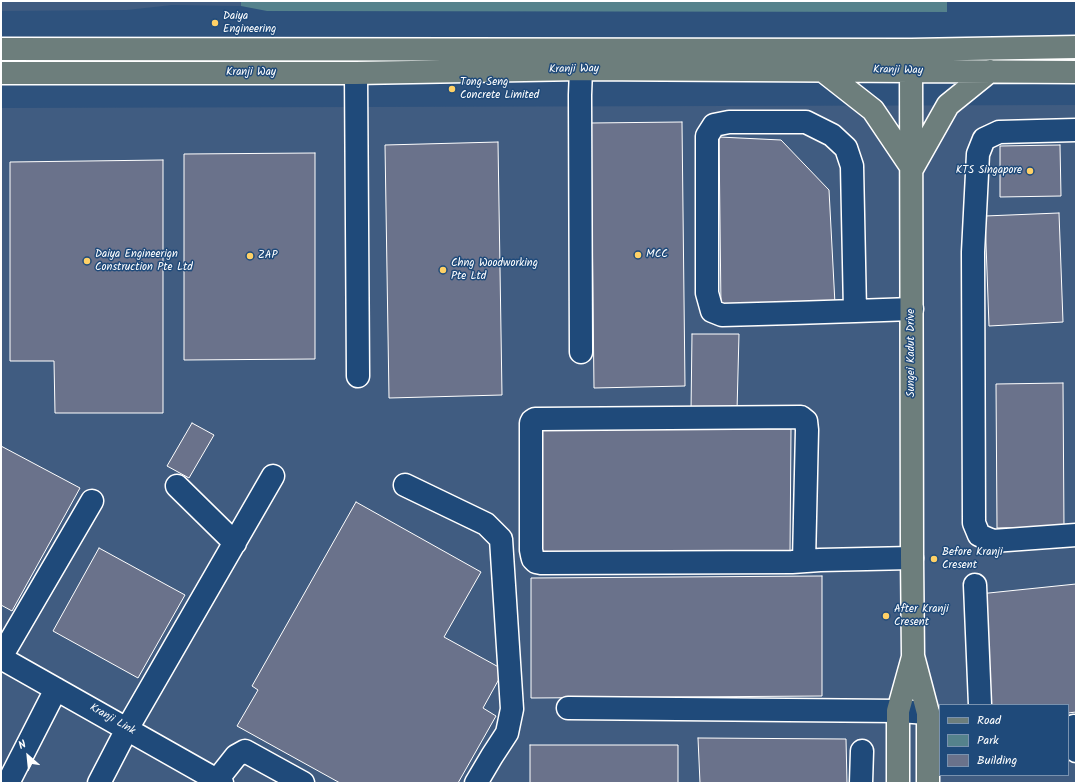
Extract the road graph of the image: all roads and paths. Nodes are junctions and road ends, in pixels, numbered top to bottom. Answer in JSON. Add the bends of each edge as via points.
{"nodes":[{"id":1,"x":1076,"y":47,"type":"edge"},
{"id":2,"x":1,"y":49,"type":"edge"},
{"id":3,"x":911,"y":50,"type":"junction"},
{"id":4,"x":581,"y":69,"type":"junction"},
{"id":5,"x":822,"y":70,"type":"junction"},
{"id":6,"x":990,"y":71,"type":"junction"},
{"id":7,"x":912,"y":72,"type":"junction"},
{"id":8,"x":1076,"y":72,"type":"edge"},
{"id":9,"x":356,"y":73,"type":"junction"},
{"id":10,"x":1,"y":74,"type":"edge"},
{"id":11,"x":1076,"y":130,"type":"edge"},
{"id":12,"x":912,"y":168,"type":"junction"},
{"id":13,"x":912,"y":309,"type":"junction"},
{"id":14,"x":855,"y":311,"type":"junction"},
{"id":15,"x":581,"y":352,"type":"dead end"},
{"id":16,"x":358,"y":376,"type":"dead end"},
{"id":17,"x":273,"y":476,"type":"dead end"},
{"id":18,"x":405,"y":485,"type":"dead end"},
{"id":19,"x":177,"y":486,"type":"dead end"},
{"id":20,"x":92,"y":500,"type":"dead end"},
{"id":21,"x":1076,"y":535,"type":"edge"},
{"id":22,"x":235,"y":543,"type":"junction"},
{"id":23,"x":912,"y":558,"type":"junction"},
{"id":24,"x":804,"y":561,"type":"junction"},
{"id":25,"x":975,"y":585,"type":"dead end"},
{"id":26,"x":913,"y":656,"type":"junction"},
{"id":27,"x":1,"y":657,"type":"edge"},
{"id":28,"x":56,"y":689,"type":"junction"},
{"id":29,"x":980,"y":704,"type":"edge"},
{"id":30,"x":568,"y":708,"type":"dead end"},
{"id":31,"x":898,"y":711,"type":"junction"},
{"id":32,"x":928,"y":713,"type":"junction"},
{"id":33,"x":1073,"y":726,"type":"edge"},
{"id":34,"x":127,"y":729,"type":"junction"},
{"id":35,"x":1076,"y":751,"type":"edge"},
{"id":36,"x":862,"y":752,"type":"dead end"},
{"id":37,"x":220,"y":781,"type":"edge"},
{"id":38,"x":8,"y":783,"type":"edge"},
{"id":39,"x":99,"y":783,"type":"edge"},
{"id":40,"x":303,"y":783,"type":"edge"},
{"id":41,"x":476,"y":783,"type":"edge"},
{"id":42,"x":861,"y":783,"type":"edge"},
{"id":43,"x":898,"y":783,"type":"edge"},
{"id":44,"x":928,"y":783,"type":"edge"}],
"edges":[{"from":1,"to":3,"type":"main road","name":"Kranji Way"},
{"from":2,"to":3,"type":"main road","name":"Kranji Way"},
{"from":3,"to":7,"type":"main road","name":"Sungei Kadut Drive"},
{"from":4,"to":5,"type":"main road","name":"Kranji Way"},
{"from":4,"to":9,"type":"main road","name":"Kranji Way"},
{"from":4,"to":15,"type":"street"},
{"from":5,"to":7,"type":"main road","name":"Kranji Way"},
{"from":5,"to":12,"type":"main road","via":[[873,110]]},
{"from":6,"to":7,"type":"main road","name":"Kranji Way"},
{"from":6,"to":8,"type":"main road","name":"Kranji Way"},
{"from":6,"to":12,"type":"main road","via":[[948,105]]},
{"from":7,"to":12,"type":"main road","name":"Sungei Kadut Drive"},
{"from":9,"to":10,"type":"main road","name":"Kranji Way"},
{"from":9,"to":16,"type":"street"},
{"from":11,"to":21,"type":"street","via":[[999,132],[984,139],[978,154],[973,316],[974,523],[979,536],[992,541]]},
{"from":12,"to":13,"type":"main road","name":"Sungei Kadut Drive"},
{"from":13,"to":14,"type":"street"},
{"from":13,"to":23,"type":"main road","name":"Sungei Kadut Drive"},
{"from":14,"to":14,"type":"street","via":[[722,315],[712,311],[707,293],[708,136],[714,125],[729,122],[806,122],[832,135],[846,148],[852,166]]},
{"from":17,"to":22,"type":"street"},
{"from":18,"to":41,"type":"street","via":[[486,524],[501,539],[512,709],[507,733]]},
{"from":19,"to":22,"type":"street"},
{"from":20,"to":27,"type":"street"},
{"from":22,"to":34,"type":"street"},
{"from":23,"to":24,"type":"street"},
{"from":23,"to":26,"type":"main road","name":"Sungei Kadut Drive"},
{"from":24,"to":24,"type":"street","via":[[536,562],[531,550],[532,421],[801,417],[807,424]]},
{"from":25,"to":29,"type":"street"},
{"from":26,"to":31,"type":"main road","name":"Sungei Kadut Drive"},
{"from":26,"to":32,"type":"main road","name":"Sungei Kadut Drive"},
{"from":27,"to":28,"type":"street","name":"Kranji Link"},
{"from":28,"to":34,"type":"street","name":"Kranji Link"},
{"from":28,"to":38,"type":"street"},
{"from":30,"to":31,"type":"street"},
{"from":31,"to":32,"type":"street"},
{"from":31,"to":43,"type":"main road","name":"Sungei Kadut Drive"},
{"from":32,"to":44,"type":"main road","name":"Sungei Kadut Drive"},
{"from":33,"to":35,"type":"street"},
{"from":34,"to":37,"type":"street","name":"Kranji Link"},
{"from":34,"to":39,"type":"street"},
{"from":36,"to":42,"type":"street"},
{"from":37,"to":40,"type":"street","via":[[236,756],[245,752]]}]}
